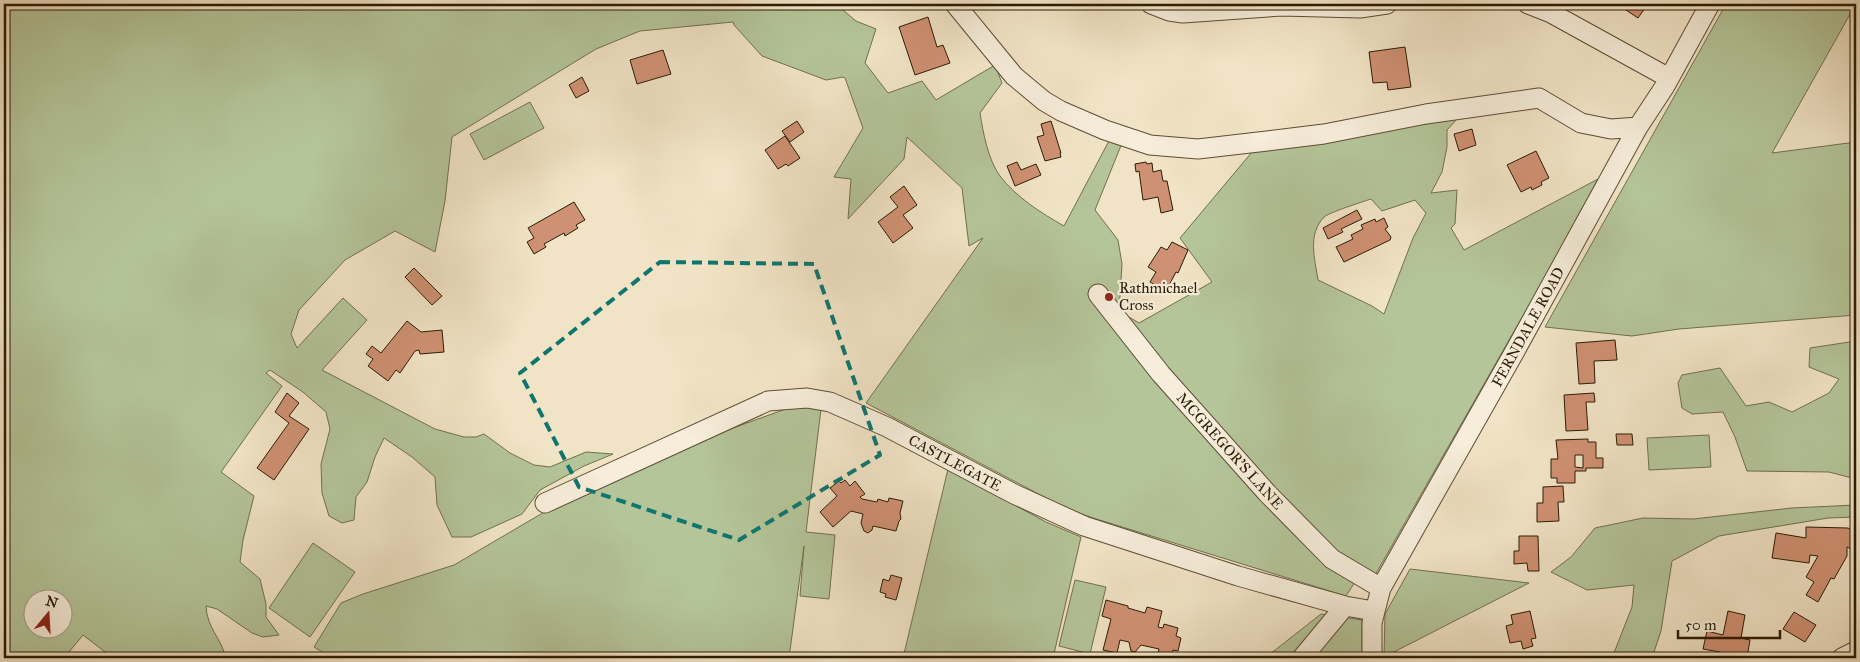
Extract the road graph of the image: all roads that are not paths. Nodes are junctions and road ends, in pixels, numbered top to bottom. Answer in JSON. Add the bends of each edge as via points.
{"nodes":[{"id":1,"x":955,"y":4,"type":"edge"},
{"id":2,"x":1152,"y":4,"type":"edge"},
{"id":3,"x":1387,"y":4,"type":"edge"},
{"id":4,"x":1528,"y":4,"type":"edge"},
{"id":5,"x":1710,"y":4,"type":"edge"},
{"id":6,"x":1669,"y":78,"type":"junction"},
{"id":7,"x":1638,"y":127,"type":"junction"},
{"id":8,"x":1098,"y":294,"type":"dead end"},
{"id":9,"x":545,"y":503,"type":"dead end"},
{"id":10,"x":1381,"y":588,"type":"junction"},
{"id":11,"x":1345,"y":606,"type":"junction"},
{"id":12,"x":1374,"y":611,"type":"junction"},
{"id":13,"x":1856,"y":651,"type":"edge"},
{"id":14,"x":1302,"y":658,"type":"edge"},
{"id":15,"x":1372,"y":658,"type":"edge"},
{"id":16,"x":1842,"y":658,"type":"edge"}],
"edges":[{"from":1,"to":7,"type":"street","via":[[1014,76],[1044,100],[1105,130],[1150,145],[1198,149],[1267,141],[1539,98],[1580,123],[1611,129]]},
{"from":2,"to":3,"type":"street","via":[[1183,13],[1282,6],[1360,8]]},
{"from":4,"to":6,"type":"street","via":[[1551,13]]},
{"from":5,"to":6,"type":"street","name":"FERNDALE ROAD"},
{"from":6,"to":7,"type":"street","name":"FERNDALE ROAD"},
{"from":7,"to":10,"type":"street","name":"FERNDALE ROAD"},
{"from":8,"to":10,"type":"street","name":"MCGREGOR'S LANE","via":[[1161,374],[1267,494],[1332,559]]},
{"from":9,"to":11,"type":"street","name":"CASTLEGATE","via":[[768,402],[807,398],[830,402],[888,427],[1014,494],[1084,526],[1238,576]]},
{"from":10,"to":12,"type":"street","name":"FERNDALE ROAD"},
{"from":11,"to":12,"type":"street","name":"CASTLEGATE"},
{"from":11,"to":14,"type":"street"},
{"from":12,"to":15,"type":"street","name":"FERNDALE ROAD"},
{"from":13,"to":16,"type":"street"}]}
